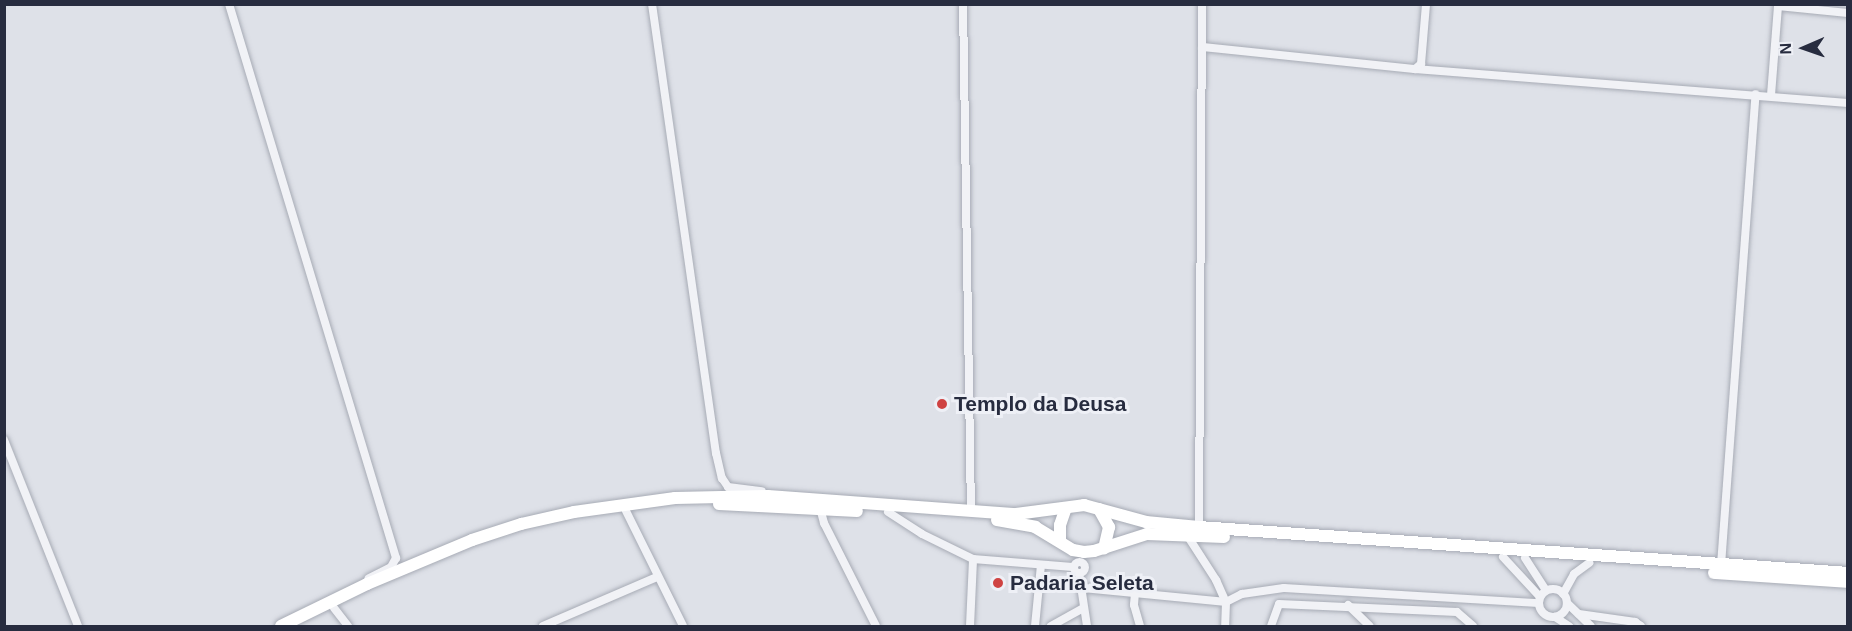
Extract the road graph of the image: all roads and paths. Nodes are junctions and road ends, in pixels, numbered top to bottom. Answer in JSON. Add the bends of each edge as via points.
{"nodes":[{"id":1,"x":229,"y":4,"type":"edge"},
{"id":2,"x":652,"y":4,"type":"edge"},
{"id":3,"x":963,"y":4,"type":"edge"},
{"id":4,"x":1202,"y":4,"type":"edge"},
{"id":5,"x":1426,"y":4,"type":"edge"},
{"id":6,"x":1848,"y":13,"type":"edge"},
{"id":7,"x":1202,"y":46,"type":"junction"},
{"id":8,"x":1415,"y":69,"type":"junction"},
{"id":9,"x":1756,"y":94,"type":"junction"},
{"id":10,"x":1771,"y":95,"type":"junction"},
{"id":11,"x":1848,"y":102,"type":"edge"},
{"id":12,"x":4,"y":440,"type":"edge"},
{"id":13,"x":768,"y":496,"type":"junction"},
{"id":14,"x":820,"y":508,"type":"junction"},
{"id":15,"x":1066,"y":508,"type":"junction"},
{"id":16,"x":1099,"y":509,"type":"junction"},
{"id":17,"x":971,"y":510,"type":"junction"},
{"id":18,"x":626,"y":511,"type":"junction"},
{"id":19,"x":888,"y":512,"type":"junction"},
{"id":20,"x":1199,"y":527,"type":"junction"},
{"id":21,"x":1187,"y":535,"type":"junction"},
{"id":22,"x":1064,"y":543,"type":"junction"},
{"id":23,"x":1104,"y":548,"type":"junction"},
{"id":24,"x":1503,"y":557,"type":"junction"},
{"id":25,"x":1525,"y":558,"type":"junction"},
{"id":26,"x":973,"y":559,"type":"junction"},
{"id":27,"x":1589,"y":563,"type":"junction"},
{"id":28,"x":1041,"y":565,"type":"junction"},
{"id":29,"x":1721,"y":565,"type":"junction"},
{"id":30,"x":1078,"y":567,"type":"junction"},
{"id":31,"x":1848,"y":573,"type":"edge"},
{"id":32,"x":657,"y":577,"type":"junction"},
{"id":33,"x":1848,"y":582,"type":"edge"},
{"id":34,"x":367,"y":584,"type":"junction"},
{"id":35,"x":1083,"y":588,"type":"junction"},
{"id":36,"x":1135,"y":593,"type":"junction"},
{"id":37,"x":1563,"y":594,"type":"junction"},
{"id":38,"x":1542,"y":597,"type":"junction"},
{"id":39,"x":1226,"y":602,"type":"junction"},
{"id":40,"x":1567,"y":603,"type":"junction"},
{"id":41,"x":1348,"y":605,"type":"junction"},
{"id":42,"x":334,"y":608,"type":"junction"},
{"id":43,"x":1083,"y":608,"type":"junction"},
{"id":44,"x":1579,"y":614,"type":"junction"},
{"id":45,"x":1555,"y":617,"type":"junction"},
{"id":46,"x":680,"y":626,"type":"edge"},
{"id":47,"x":78,"y":627,"type":"edge"},
{"id":48,"x":281,"y":627,"type":"edge"},
{"id":49,"x":298,"y":627,"type":"edge"},
{"id":50,"x":348,"y":627,"type":"edge"},
{"id":51,"x":543,"y":627,"type":"edge"},
{"id":52,"x":876,"y":627,"type":"edge"},
{"id":53,"x":970,"y":627,"type":"edge"},
{"id":54,"x":1035,"y":627,"type":"edge"},
{"id":55,"x":1051,"y":627,"type":"edge"},
{"id":56,"x":1087,"y":627,"type":"edge"},
{"id":57,"x":1140,"y":627,"type":"edge"},
{"id":58,"x":1225,"y":627,"type":"edge"},
{"id":59,"x":1271,"y":627,"type":"edge"},
{"id":60,"x":1370,"y":627,"type":"edge"},
{"id":61,"x":1473,"y":627,"type":"edge"},
{"id":62,"x":1569,"y":627,"type":"edge"},
{"id":63,"x":1591,"y":627,"type":"edge"},
{"id":64,"x":1641,"y":627,"type":"edge"}],
"edges":[{"from":1,"to":34,"type":"street","via":[[396,558],[391,567],[373,575]]},
{"from":2,"to":13,"type":"street","via":[[716,453],[728,487],[764,492]]},
{"from":3,"to":17,"type":"street"},
{"from":4,"to":7,"type":"street"},
{"from":5,"to":8,"type":"street","via":[[1421,64]]},
{"from":6,"to":10,"type":"street","via":[[1778,6]]},
{"from":7,"to":8,"type":"street"},
{"from":7,"to":20,"type":"street"},
{"from":8,"to":9,"type":"street"},
{"from":9,"to":10,"type":"street"},
{"from":9,"to":29,"type":"street"},
{"from":10,"to":11,"type":"street"},
{"from":12,"to":47,"type":"street"},
{"from":13,"to":17,"type":"main road"},
{"from":13,"to":34,"type":"main road","via":[[626,502],[574,512],[472,540]]},
{"from":14,"to":18,"type":"main road","via":[[722,504]]},
{"from":14,"to":19,"type":"main road"},
{"from":14,"to":52,"type":"street"},
{"from":15,"to":16,"type":"main road"},
{"from":15,"to":17,"type":"main road","via":[[1024,514]]},
{"from":15,"to":22,"type":"main road","via":[[1060,525]]},
{"from":16,"to":20,"type":"main road","via":[[1146,522]]},
{"from":16,"to":23,"type":"main road","via":[[1109,527]]},
{"from":18,"to":32,"type":"street"},
{"from":18,"to":42,"type":"main road","via":[[526,531],[400,576]]},
{"from":19,"to":22,"type":"main road","via":[[1016,522],[1035,527]]},
{"from":19,"to":26,"type":"street"},
{"from":20,"to":29,"type":"main road"},
{"from":21,"to":23,"type":"main road","via":[[1147,534]]},
{"from":21,"to":24,"type":"main road"},
{"from":21,"to":39,"type":"street"},
{"from":22,"to":23,"type":"main road","via":[[1084,552]]},
{"from":22,"to":30,"type":"street"},
{"from":23,"to":30,"type":"street"},
{"from":24,"to":25,"type":"main road"},
{"from":24,"to":38,"type":"street"},
{"from":25,"to":27,"type":"main road"},
{"from":25,"to":38,"type":"street"},
{"from":26,"to":28,"type":"street"},
{"from":26,"to":53,"type":"street"},
{"from":27,"to":33,"type":"main road"},
{"from":27,"to":37,"type":"street","via":[[1571,579]]},
{"from":28,"to":30,"type":"street"},
{"from":28,"to":54,"type":"street"},
{"from":29,"to":31,"type":"main road"},
{"from":30,"to":35,"type":"street"},
{"from":32,"to":46,"type":"street"},
{"from":32,"to":51,"type":"street"},
{"from":34,"to":48,"type":"main road"},
{"from":35,"to":36,"type":"street"},
{"from":35,"to":43,"type":"street"},
{"from":36,"to":39,"type":"street"},
{"from":36,"to":57,"type":"street"},
{"from":37,"to":38,"type":"street","via":[[1555,589]]},
{"from":37,"to":40,"type":"street"},
{"from":38,"to":39,"type":"street","via":[[1284,588],[1242,594]]},
{"from":38,"to":45,"type":"street","via":[[1542,612]]},
{"from":39,"to":58,"type":"street"},
{"from":40,"to":44,"type":"street"},
{"from":40,"to":45,"type":"street"},
{"from":41,"to":59,"type":"street","via":[[1279,604]]},
{"from":41,"to":60,"type":"street"},
{"from":41,"to":61,"type":"street","via":[[1457,612]]},
{"from":42,"to":49,"type":"main road"},
{"from":42,"to":50,"type":"street"},
{"from":43,"to":55,"type":"street"},
{"from":43,"to":56,"type":"street"},
{"from":44,"to":63,"type":"street"},
{"from":44,"to":64,"type":"street","via":[[1635,622]]},
{"from":45,"to":62,"type":"street"}]}
